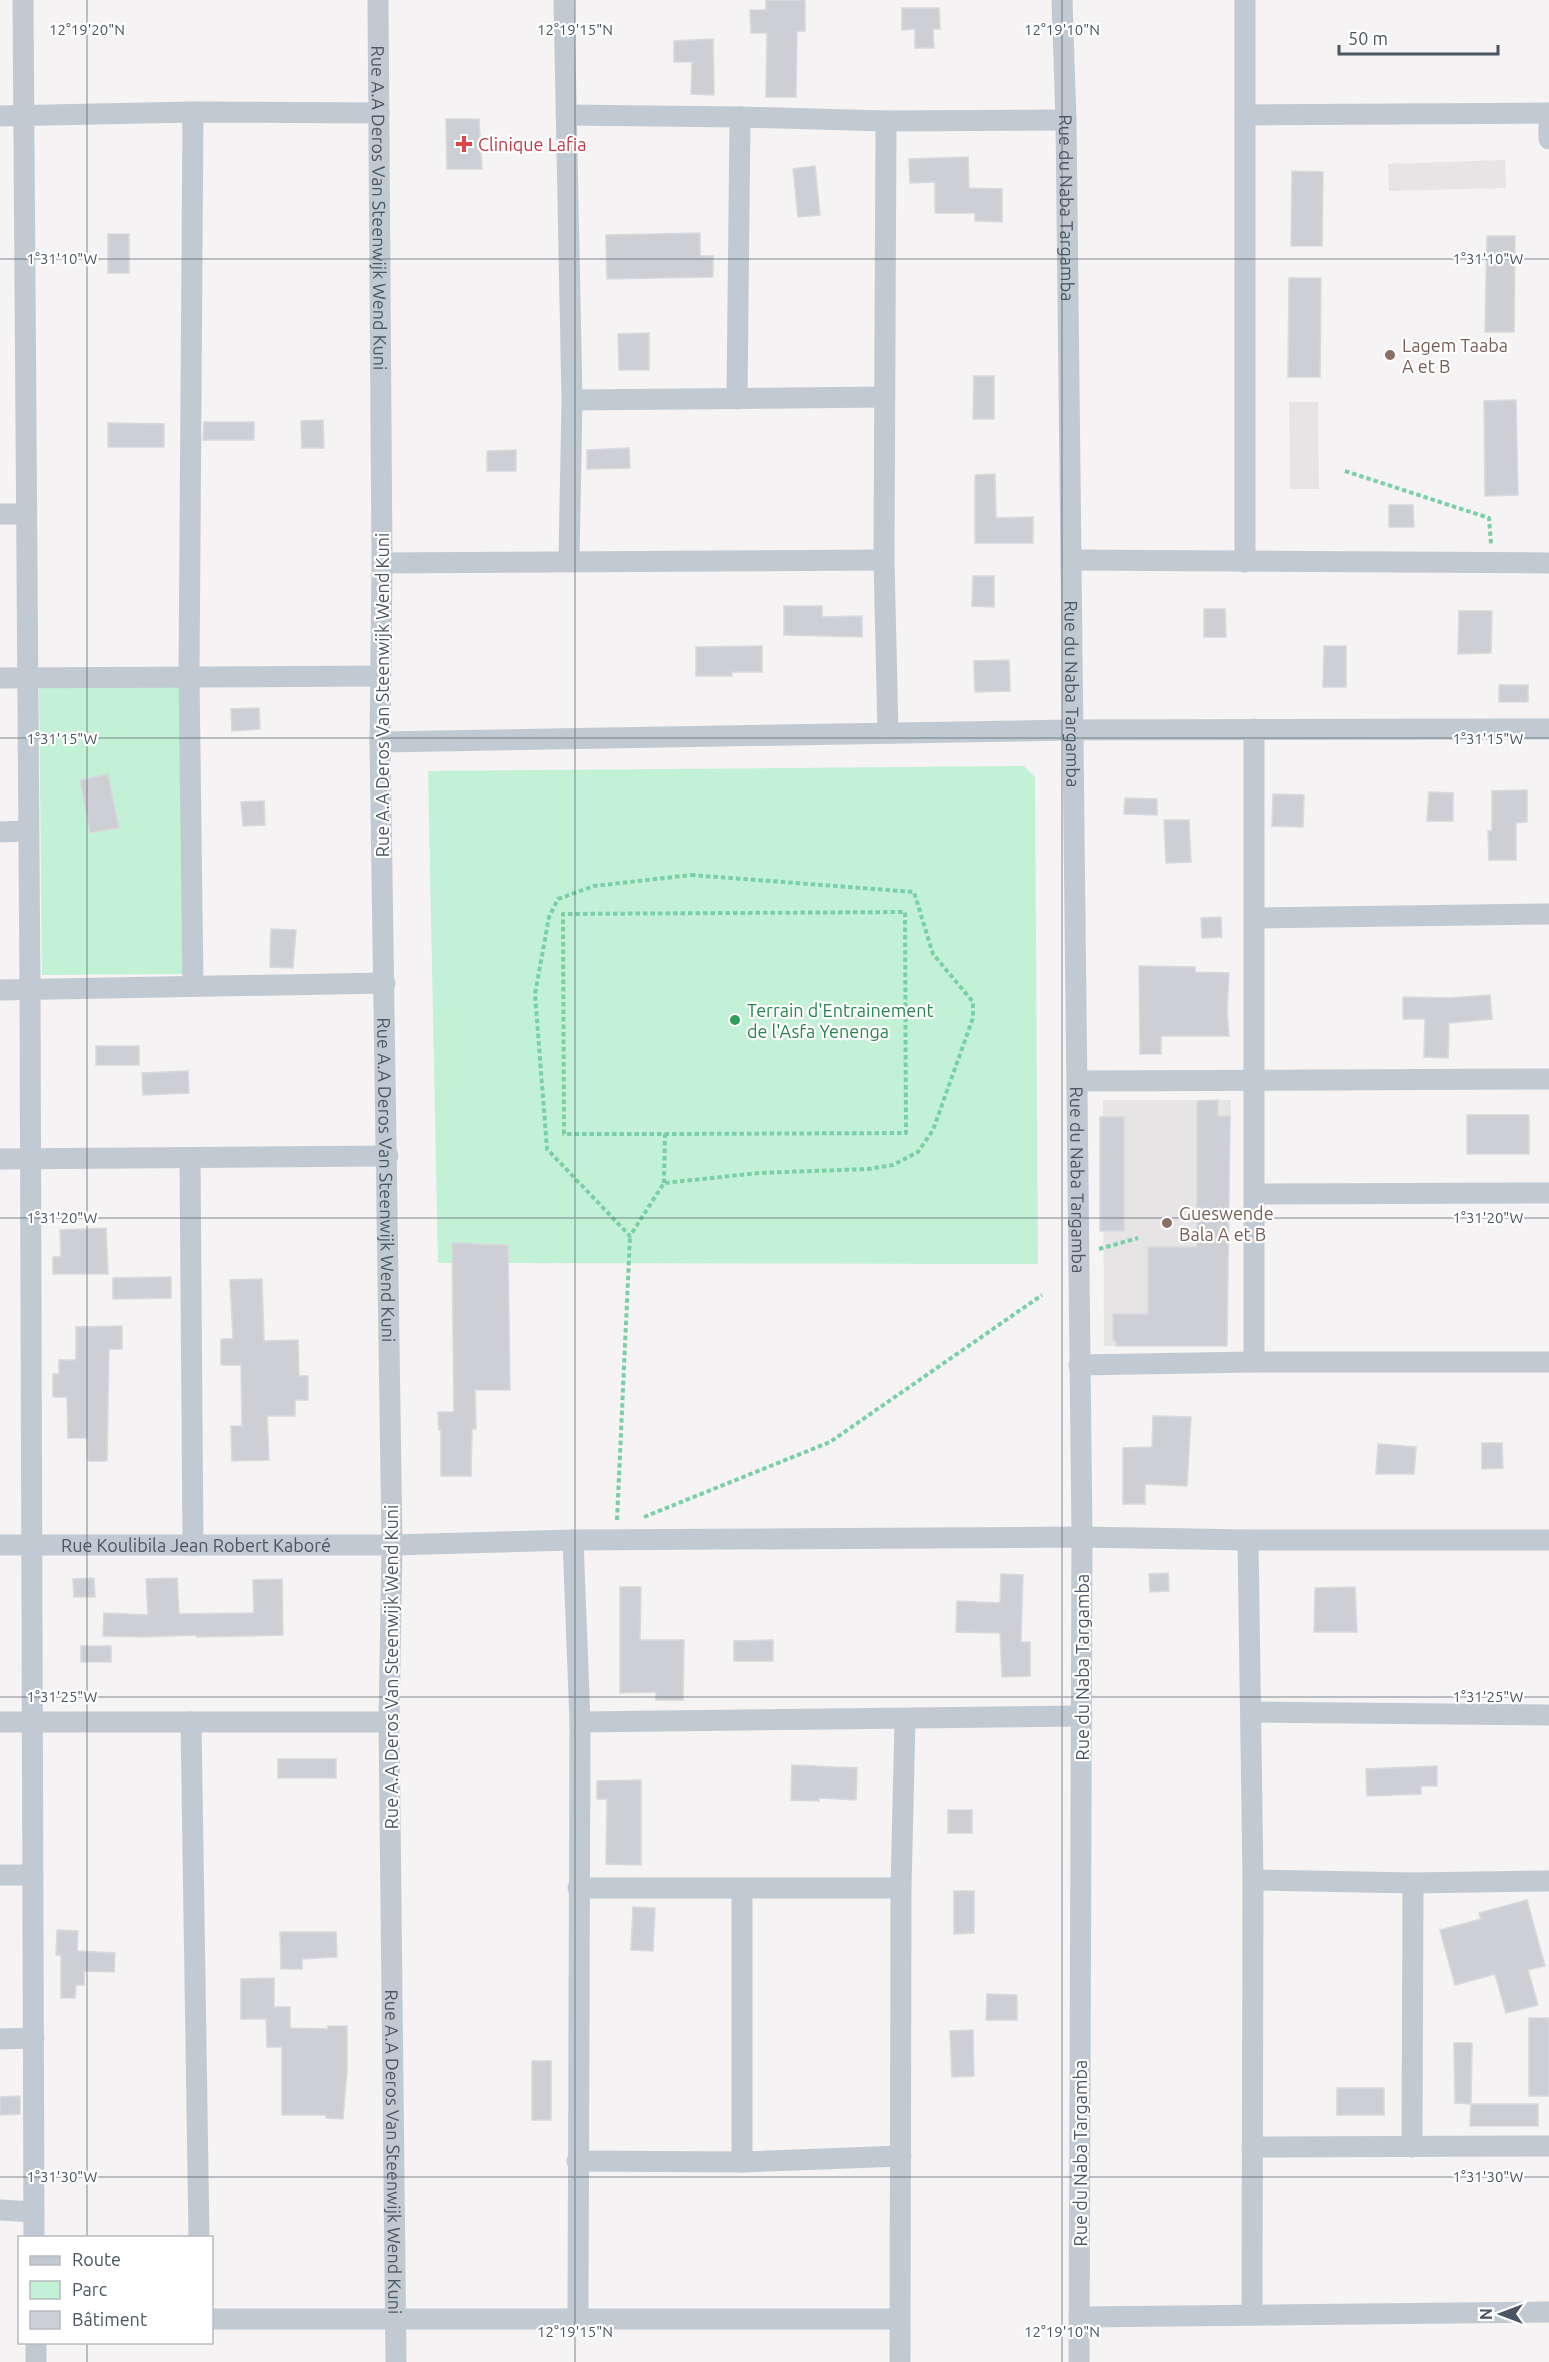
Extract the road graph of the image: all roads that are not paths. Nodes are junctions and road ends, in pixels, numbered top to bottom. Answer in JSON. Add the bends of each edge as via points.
{"nodes":[{"id":1,"x":23,"y":0,"type":"edge"},
{"id":2,"x":378,"y":0,"type":"edge"},
{"id":3,"x":564,"y":0,"type":"edge"},
{"id":4,"x":1062,"y":0,"type":"edge"},
{"id":5,"x":1245,"y":0,"type":"edge"},
{"id":6,"x":193,"y":112,"type":"junction"},
{"id":7,"x":379,"y":113,"type":"junction"},
{"id":8,"x":1549,"y":113,"type":"edge"},
{"id":9,"x":24,"y":115,"type":"junction"},
{"id":10,"x":566,"y":115,"type":"junction"},
{"id":11,"x":1245,"y":115,"type":"junction"},
{"id":12,"x":0,"y":116,"type":"edge"},
{"id":13,"x":740,"y":117,"type":"junction"},
{"id":14,"x":1066,"y":120,"type":"junction"},
{"id":15,"x":886,"y":121,"type":"junction"},
{"id":16,"x":1549,"y":139,"type":"edge"},
{"id":17,"x":884,"y":397,"type":"junction"},
{"id":18,"x":737,"y":399,"type":"junction"},
{"id":19,"x":572,"y":400,"type":"junction"},
{"id":20,"x":0,"y":514,"type":"edge"},
{"id":21,"x":26,"y":514,"type":"junction"},
{"id":22,"x":884,"y":560,"type":"junction"},
{"id":23,"x":1071,"y":560,"type":"junction"},
{"id":24,"x":569,"y":561,"type":"junction"},
{"id":25,"x":1245,"y":562,"type":"junction"},
{"id":26,"x":382,"y":563,"type":"junction"},
{"id":27,"x":1549,"y":563,"type":"edge"},
{"id":28,"x":380,"y":676,"type":"junction"},
{"id":29,"x":0,"y":678,"type":"edge"},
{"id":30,"x":27,"y":678,"type":"junction"},
{"id":31,"x":189,"y":678,"type":"junction"},
{"id":32,"x":1254,"y":729,"type":"junction"},
{"id":33,"x":1549,"y":729,"type":"edge"},
{"id":34,"x":1072,"y":730,"type":"junction"},
{"id":35,"x":888,"y":733,"type":"junction"},
{"id":36,"x":380,"y":742,"type":"junction"},
{"id":37,"x":0,"y":831,"type":"edge"},
{"id":38,"x":27,"y":831,"type":"junction"},
{"id":39,"x":1549,"y":914,"type":"edge"},
{"id":40,"x":1254,"y":918,"type":"junction"},
{"id":41,"x":385,"y":983,"type":"junction"},
{"id":42,"x":193,"y":985,"type":"junction"},
{"id":43,"x":0,"y":990,"type":"edge"},
{"id":44,"x":30,"y":990,"type":"junction"},
{"id":45,"x":1549,"y":1079,"type":"edge"},
{"id":46,"x":1077,"y":1081,"type":"junction"},
{"id":47,"x":1254,"y":1082,"type":"junction"},
{"id":48,"x":388,"y":1156,"type":"junction"},
{"id":49,"x":0,"y":1159,"type":"edge"},
{"id":50,"x":29,"y":1159,"type":"junction"},
{"id":51,"x":190,"y":1159,"type":"junction"},
{"id":52,"x":1549,"y":1193,"type":"edge"},
{"id":53,"x":1254,"y":1194,"type":"junction"},
{"id":54,"x":1254,"y":1362,"type":"junction"},
{"id":55,"x":1549,"y":1362,"type":"edge"},
{"id":56,"x":1079,"y":1365,"type":"junction"},
{"id":57,"x":1082,"y":1537,"type":"junction"},
{"id":58,"x":573,"y":1540,"type":"junction"},
{"id":59,"x":1248,"y":1540,"type":"junction"},
{"id":60,"x":1549,"y":1540,"type":"edge"},
{"id":61,"x":0,"y":1545,"type":"edge"},
{"id":62,"x":31,"y":1545,"type":"junction"},
{"id":63,"x":193,"y":1545,"type":"junction"},
{"id":64,"x":392,"y":1545,"type":"junction"},
{"id":65,"x":1252,"y":1712,"type":"junction"},
{"id":66,"x":1549,"y":1715,"type":"edge"},
{"id":67,"x":1082,"y":1716,"type":"junction"},
{"id":68,"x":905,"y":1720,"type":"junction"},
{"id":69,"x":33,"y":1721,"type":"junction"},
{"id":70,"x":0,"y":1722,"type":"edge"},
{"id":71,"x":190,"y":1722,"type":"junction"},
{"id":72,"x":389,"y":1722,"type":"junction"},
{"id":73,"x":580,"y":1722,"type":"junction"},
{"id":74,"x":0,"y":1875,"type":"edge"},
{"id":75,"x":33,"y":1875,"type":"junction"},
{"id":76,"x":1253,"y":1880,"type":"junction"},
{"id":77,"x":1549,"y":1881,"type":"edge"},
{"id":78,"x":1413,"y":1883,"type":"junction"},
{"id":79,"x":578,"y":1888,"type":"junction"},
{"id":80,"x":902,"y":1888,"type":"junction"},
{"id":81,"x":742,"y":1889,"type":"junction"},
{"id":82,"x":0,"y":2038,"type":"edge"},
{"id":83,"x":34,"y":2038,"type":"junction"},
{"id":84,"x":1412,"y":2146,"type":"junction"},
{"id":85,"x":1549,"y":2146,"type":"edge"},
{"id":86,"x":1252,"y":2147,"type":"junction"},
{"id":87,"x":901,"y":2156,"type":"junction"},
{"id":88,"x":577,"y":2161,"type":"junction"},
{"id":89,"x":742,"y":2162,"type":"junction"},
{"id":90,"x":0,"y":2210,"type":"edge"},
{"id":91,"x":34,"y":2212,"type":"junction"},
{"id":92,"x":34,"y":2236,"type":"edge"},
{"id":93,"x":199,"y":2236,"type":"edge"},
{"id":94,"x":1549,"y":2312,"type":"edge"},
{"id":95,"x":1252,"y":2315,"type":"junction"},
{"id":96,"x":1079,"y":2317,"type":"junction"},
{"id":97,"x":213,"y":2319,"type":"edge"},
{"id":98,"x":899,"y":2319,"type":"junction"},
{"id":99,"x":395,"y":2320,"type":"junction"},
{"id":100,"x":578,"y":2320,"type":"junction"},
{"id":101,"x":36,"y":2344,"type":"edge"},
{"id":102,"x":36,"y":2362,"type":"edge"},
{"id":103,"x":396,"y":2362,"type":"edge"},
{"id":104,"x":900,"y":2362,"type":"edge"},
{"id":105,"x":1079,"y":2362,"type":"edge"}],
"edges":[{"from":1,"to":9,"type":"street"},
{"from":2,"to":7,"type":"street","name":"Rue A.A Deros Van Steenwijk Wend Kuni"},
{"from":3,"to":10,"type":"street"},
{"from":4,"to":14,"type":"street","name":"Rue du Naba Targamba"},
{"from":5,"to":11,"type":"street"},
{"from":6,"to":7,"type":"street"},
{"from":6,"to":9,"type":"street"},
{"from":6,"to":31,"type":"street"},
{"from":7,"to":26,"type":"street","name":"Rue A.A Deros Van Steenwijk Wend Kuni"},
{"from":8,"to":11,"type":"street"},
{"from":8,"to":16,"type":"street"},
{"from":9,"to":12,"type":"street"},
{"from":9,"to":21,"type":"street"},
{"from":10,"to":13,"type":"street"},
{"from":10,"to":19,"type":"street"},
{"from":11,"to":25,"type":"street"},
{"from":13,"to":15,"type":"street"},
{"from":13,"to":18,"type":"street"},
{"from":14,"to":15,"type":"street"},
{"from":14,"to":23,"type":"street","name":"Rue du Naba Targamba"},
{"from":15,"to":17,"type":"street"},
{"from":17,"to":18,"type":"street"},
{"from":17,"to":22,"type":"street"},
{"from":18,"to":19,"type":"street"},
{"from":19,"to":24,"type":"street"},
{"from":20,"to":21,"type":"street"},
{"from":21,"to":30,"type":"street"},
{"from":22,"to":24,"type":"street"},
{"from":22,"to":35,"type":"street"},
{"from":23,"to":25,"type":"street"},
{"from":23,"to":34,"type":"street","name":"Rue du Naba Targamba"},
{"from":24,"to":26,"type":"street"},
{"from":25,"to":27,"type":"street"},
{"from":26,"to":28,"type":"street","name":"Rue A.A Deros Van Steenwijk Wend Kuni"},
{"from":28,"to":31,"type":"street"},
{"from":28,"to":36,"type":"street","name":"Rue A.A Deros Van Steenwijk Wend Kuni"},
{"from":29,"to":30,"type":"street"},
{"from":30,"to":31,"type":"street"},
{"from":30,"to":38,"type":"street"},
{"from":31,"to":42,"type":"street"},
{"from":32,"to":33,"type":"street"},
{"from":32,"to":34,"type":"street"},
{"from":32,"to":40,"type":"street"},
{"from":34,"to":35,"type":"street"},
{"from":34,"to":46,"type":"street","name":"Rue du Naba Targamba"},
{"from":35,"to":36,"type":"street"},
{"from":36,"to":41,"type":"street","name":"Rue A.A Deros Van Steenwijk Wend Kuni"},
{"from":37,"to":38,"type":"street"},
{"from":38,"to":44,"type":"street"},
{"from":39,"to":40,"type":"street"},
{"from":40,"to":47,"type":"street"},
{"from":41,"to":42,"type":"street"},
{"from":41,"to":48,"type":"street","name":"Rue A.A Deros Van Steenwijk Wend Kuni"},
{"from":42,"to":44,"type":"street"},
{"from":43,"to":44,"type":"street"},
{"from":44,"to":50,"type":"street"},
{"from":45,"to":47,"type":"street"},
{"from":46,"to":47,"type":"street"},
{"from":46,"to":56,"type":"street","name":"Rue du Naba Targamba"},
{"from":47,"to":53,"type":"street"},
{"from":48,"to":51,"type":"street"},
{"from":48,"to":64,"type":"street","name":"Rue A.A Deros Van Steenwijk Wend Kuni"},
{"from":49,"to":50,"type":"street"},
{"from":50,"to":51,"type":"street"},
{"from":50,"to":62,"type":"street"},
{"from":51,"to":63,"type":"street"},
{"from":52,"to":53,"type":"street"},
{"from":53,"to":54,"type":"street"},
{"from":54,"to":55,"type":"street"},
{"from":54,"to":56,"type":"street"},
{"from":56,"to":57,"type":"street","name":"Rue du Naba Targamba"},
{"from":57,"to":58,"type":"street","name":"Rue Koulibila Jean Robert Kaboré"},
{"from":57,"to":59,"type":"street","name":"Rue Koulibila Jean Robert Kaboré"},
{"from":57,"to":67,"type":"street","name":"Rue du Naba Targamba"},
{"from":58,"to":64,"type":"street","name":"Rue Koulibila Jean Robert Kaboré"},
{"from":58,"to":73,"type":"street"},
{"from":59,"to":60,"type":"street","name":"Rue Koulibila Jean Robert Kaboré"},
{"from":59,"to":65,"type":"street"},
{"from":61,"to":62,"type":"street","name":"Rue Koulibila Jean Robert Kaboré"},
{"from":62,"to":63,"type":"street","name":"Rue Koulibila Jean Robert Kaboré"},
{"from":62,"to":69,"type":"street"},
{"from":63,"to":64,"type":"street","name":"Rue Koulibila Jean Robert Kaboré"},
{"from":64,"to":72,"type":"street","name":"Rue A.A Deros Van Steenwijk Wend Kuni"},
{"from":65,"to":66,"type":"street"},
{"from":65,"to":76,"type":"street"},
{"from":67,"to":68,"type":"street"},
{"from":67,"to":96,"type":"street","name":"Rue du Naba Targamba"},
{"from":68,"to":73,"type":"street"},
{"from":68,"to":80,"type":"street"},
{"from":69,"to":70,"type":"street"},
{"from":69,"to":71,"type":"street"},
{"from":69,"to":75,"type":"street"},
{"from":71,"to":72,"type":"street"},
{"from":71,"to":93,"type":"street"},
{"from":72,"to":99,"type":"street","name":"Rue A.A Deros Van Steenwijk Wend Kuni"},
{"from":73,"to":79,"type":"street"},
{"from":74,"to":75,"type":"street"},
{"from":75,"to":83,"type":"street"},
{"from":76,"to":78,"type":"street"},
{"from":76,"to":86,"type":"street"},
{"from":77,"to":78,"type":"street"},
{"from":78,"to":84,"type":"street"},
{"from":79,"to":81,"type":"street"},
{"from":79,"to":88,"type":"street"},
{"from":80,"to":81,"type":"street"},
{"from":80,"to":87,"type":"street"},
{"from":81,"to":89,"type":"street"},
{"from":82,"to":83,"type":"street"},
{"from":83,"to":91,"type":"street"},
{"from":84,"to":85,"type":"street"},
{"from":84,"to":86,"type":"street"},
{"from":86,"to":95,"type":"street"},
{"from":87,"to":89,"type":"street"},
{"from":87,"to":98,"type":"street"},
{"from":88,"to":89,"type":"street"},
{"from":88,"to":100,"type":"street"},
{"from":90,"to":91,"type":"street"},
{"from":91,"to":92,"type":"street"},
{"from":94,"to":95,"type":"street"},
{"from":95,"to":96,"type":"street"},
{"from":96,"to":105,"type":"street","name":"Rue du Naba Targamba"},
{"from":97,"to":99,"type":"street"},
{"from":98,"to":100,"type":"street"},
{"from":98,"to":104,"type":"street"},
{"from":99,"to":100,"type":"street"},
{"from":99,"to":103,"type":"street","name":"Rue A.A Deros Van Steenwijk Wend Kuni"},
{"from":101,"to":102,"type":"street"}]}
